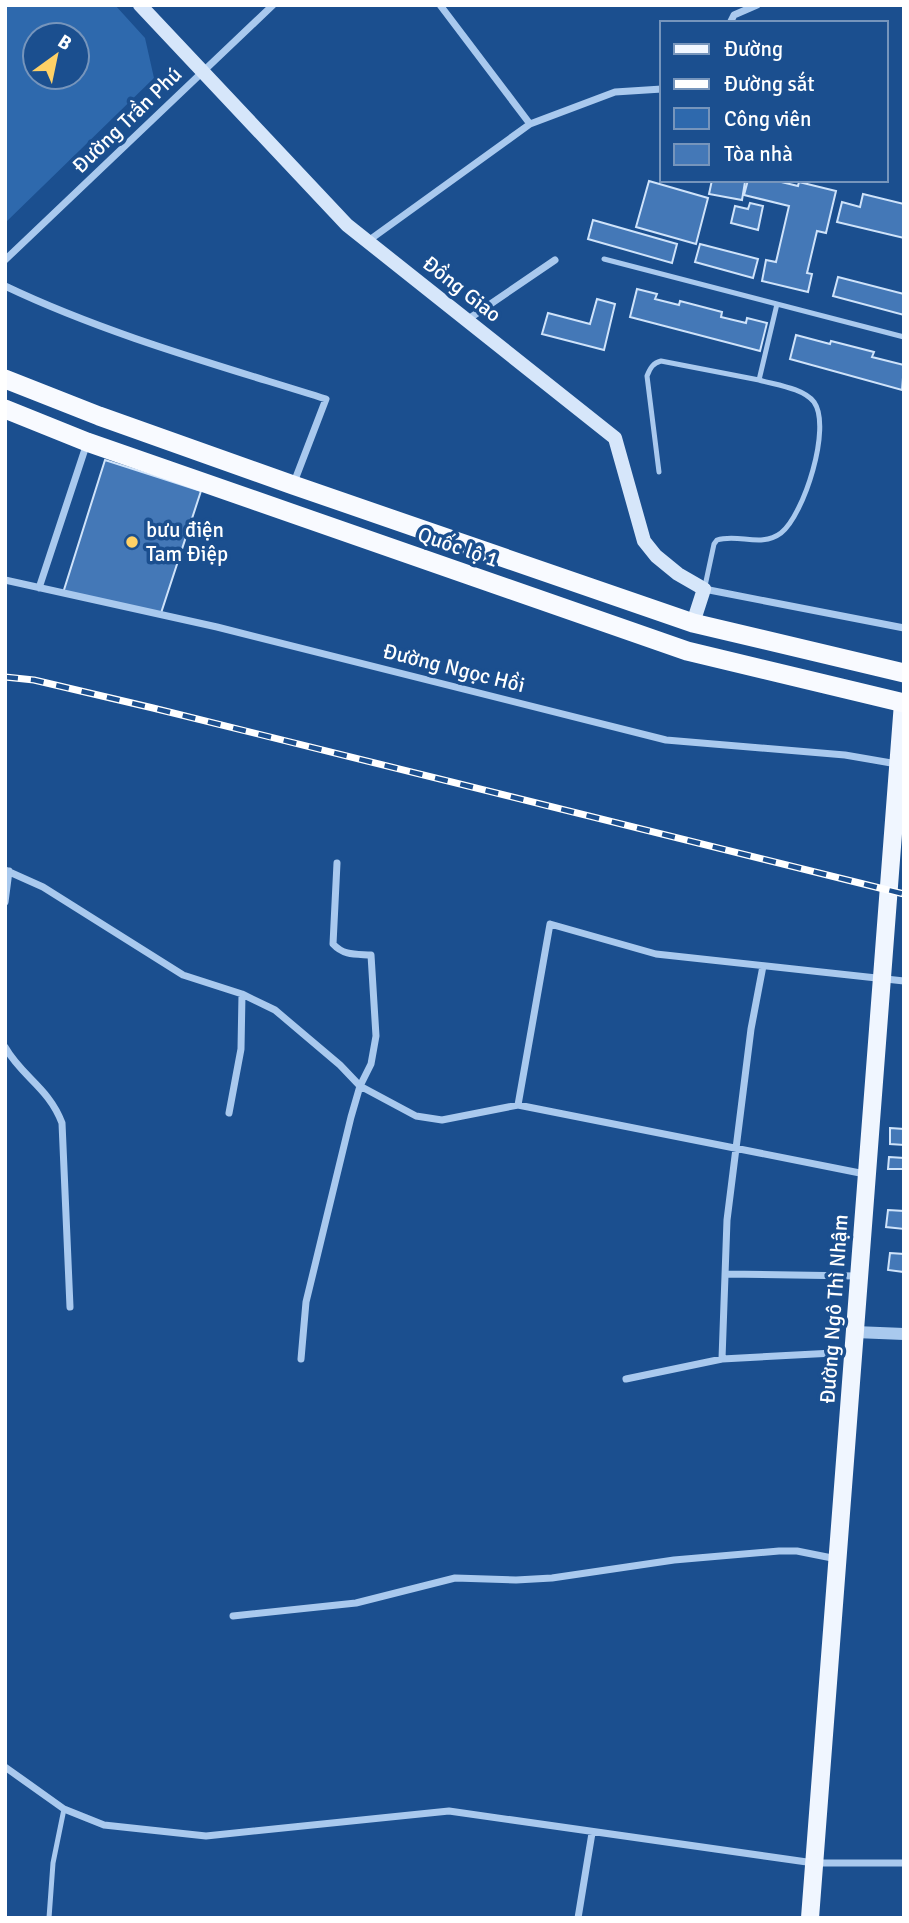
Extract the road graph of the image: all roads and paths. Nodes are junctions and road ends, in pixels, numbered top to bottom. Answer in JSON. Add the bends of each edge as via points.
{"nodes":[{"id":1,"x":140,"y":5,"type":"edge"},
{"id":2,"x":273,"y":5,"type":"edge"},
{"id":3,"x":440,"y":5,"type":"edge"},
{"id":4,"x":757,"y":5,"type":"edge"},
{"id":5,"x":731,"y":21,"type":"edge"},
{"id":6,"x":203,"y":72,"type":"junction"},
{"id":7,"x":660,"y":89,"type":"edge"},
{"id":8,"x":530,"y":124,"type":"junction"},
{"id":9,"x":368,"y":241,"type":"junction"},
{"id":10,"x":604,"y":259,"type":"dead end"},
{"id":11,"x":5,"y":260,"type":"edge"},
{"id":12,"x":555,"y":260,"type":"dead end"},
{"id":13,"x":5,"y":286,"type":"edge"},
{"id":14,"x":777,"y":304,"type":"junction"},
{"id":15,"x":467,"y":320,"type":"junction"},
{"id":16,"x":904,"y":337,"type":"edge"},
{"id":17,"x":5,"y":379,"type":"edge"},
{"id":18,"x":759,"y":380,"type":"junction"},
{"id":19,"x":5,"y":409,"type":"edge"},
{"id":20,"x":87,"y":442,"type":"junction"},
{"id":21,"x":659,"y":472,"type":"dead end"},
{"id":22,"x":293,"y":485,"type":"junction"},
{"id":23,"x":5,"y":580,"type":"edge"},
{"id":24,"x":39,"y":588,"type":"junction"},
{"id":25,"x":704,"y":589,"type":"junction"},
{"id":26,"x":693,"y":622,"type":"junction"},
{"id":27,"x":904,"y":628,"type":"edge"},
{"id":28,"x":904,"y":673,"type":"edge"},
{"id":29,"x":904,"y":702,"type":"edge"},
{"id":30,"x":901,"y":764,"type":"edge"},
{"id":31,"x":337,"y":863,"type":"dead end"},
{"id":32,"x":7,"y":871,"type":"edge"},
{"id":33,"x":5,"y":902,"type":"edge"},
{"id":34,"x":763,"y":966,"type":"junction"},
{"id":35,"x":882,"y":980,"type":"junction"},
{"id":36,"x":904,"y":981,"type":"edge"},
{"id":37,"x":242,"y":994,"type":"junction"},
{"id":38,"x":5,"y":1047,"type":"edge"},
{"id":39,"x":360,"y":1086,"type":"junction"},
{"id":40,"x":518,"y":1105,"type":"junction"},
{"id":41,"x":229,"y":1113,"type":"dead end"},
{"id":42,"x":736,"y":1148,"type":"junction"},
{"id":43,"x":867,"y":1174,"type":"junction"},
{"id":44,"x":725,"y":1274,"type":"junction"},
{"id":45,"x":859,"y":1276,"type":"junction"},
{"id":46,"x":70,"y":1307,"type":"dead end"},
{"id":47,"x":855,"y":1332,"type":"junction"},
{"id":48,"x":904,"y":1334,"type":"edge"},
{"id":49,"x":853,"y":1352,"type":"junction"},
{"id":50,"x":301,"y":1359,"type":"dead end"},
{"id":51,"x":722,"y":1359,"type":"junction"},
{"id":52,"x":626,"y":1379,"type":"dead end"},
{"id":53,"x":837,"y":1559,"type":"junction"},
{"id":54,"x":233,"y":1616,"type":"dead end"},
{"id":55,"x":5,"y":1767,"type":"edge"},
{"id":56,"x":64,"y":1809,"type":"junction"},
{"id":57,"x":592,"y":1833,"type":"junction"},
{"id":58,"x":814,"y":1863,"type":"junction"},
{"id":59,"x":904,"y":1863,"type":"edge"},
{"id":60,"x":49,"y":1918,"type":"edge"},
{"id":61,"x":578,"y":1918,"type":"edge"},
{"id":62,"x":810,"y":1918,"type":"edge"}],
"edges":[{"from":1,"to":6,"type":"main road","name":"Đồng Giao"},
{"from":2,"to":6,"type":"street","name":"Đường Trần Phú"},
{"from":3,"to":8,"type":"street"},
{"from":4,"to":5,"type":"street","via":[[734,15]]},
{"from":6,"to":9,"type":"main road","name":"Đồng Giao","via":[[347,225]]},
{"from":6,"to":11,"type":"street","name":"Đường Trần Phú"},
{"from":7,"to":8,"type":"street","via":[[615,92]]},
{"from":8,"to":9,"type":"street"},
{"from":9,"to":15,"type":"main road","name":"Đồng Giao"},
{"from":10,"to":14,"type":"lane"},
{"from":12,"to":15,"type":"street"},
{"from":13,"to":22,"type":"street","via":[[110,330],[326,399]]},
{"from":14,"to":16,"type":"lane"},
{"from":14,"to":18,"type":"lane"},
{"from":15,"to":25,"type":"main road","name":"Đồng Giao","via":[[615,438],[644,541],[678,574]]},
{"from":17,"to":22,"type":"highway","name":"Quốc lộ 1"},
{"from":18,"to":21,"type":"lane","via":[[655,363],[647,376]]},
{"from":18,"to":25,"type":"lane","via":[[805,394],[818,411],[821,423],[805,496],[781,533],[769,539],[717,540]]},
{"from":19,"to":20,"type":"highway","name":"Quốc lộ 1"},
{"from":20,"to":24,"type":"street"},
{"from":20,"to":29,"type":"highway","name":"Quốc lộ 1","via":[[687,651]]},
{"from":22,"to":26,"type":"highway","name":"Quốc lộ 1"},
{"from":23,"to":24,"type":"street","name":"Đường Ngọc Hồi"},
{"from":24,"to":30,"type":"street","name":"Đường Ngọc Hồi","via":[[230,630],[666,740]]},
{"from":25,"to":26,"type":"main road"},
{"from":25,"to":27,"type":"street"},
{"from":26,"to":28,"type":"highway","name":"Quốc lộ 1"},
{"from":29,"to":30,"type":"main road","name":"Đường Ngô Thì Nhậm"},
{"from":30,"to":35,"type":"main road","name":"Đường Ngô Thì Nhậm"},
{"from":31,"to":39,"type":"street","via":[[333,944],[346,954],[371,955],[376,1036],[371,1065]]},
{"from":32,"to":33,"type":"street"},
{"from":32,"to":37,"type":"street","via":[[43,887],[183,975]]},
{"from":34,"to":35,"type":"street"},
{"from":34,"to":40,"type":"street","via":[[656,954],[550,924]]},
{"from":34,"to":42,"type":"street"},
{"from":35,"to":36,"type":"street"},
{"from":35,"to":43,"type":"main road","name":"Đường Ngô Thì Nhậm"},
{"from":37,"to":39,"type":"street","via":[[275,1010]]},
{"from":37,"to":41,"type":"street","via":[[241,1049]]},
{"from":38,"to":46,"type":"street","via":[[45,1091],[62,1123]]},
{"from":39,"to":40,"type":"street","via":[[416,1116],[442,1120]]},
{"from":39,"to":50,"type":"street","via":[[306,1302]]},
{"from":40,"to":42,"type":"street"},
{"from":42,"to":43,"type":"street"},
{"from":42,"to":44,"type":"street"},
{"from":43,"to":45,"type":"main road","name":"Đường Ngô Thì Nhậm"},
{"from":44,"to":45,"type":"street"},
{"from":44,"to":51,"type":"street"},
{"from":45,"to":47,"type":"main road","name":"Đường Ngô Thì Nhậm"},
{"from":47,"to":48,"type":"street"},
{"from":47,"to":49,"type":"main road","name":"Đường Ngô Thì Nhậm"},
{"from":49,"to":51,"type":"street"},
{"from":49,"to":53,"type":"main road","name":"Đường Ngô Thì Nhậm"},
{"from":51,"to":52,"type":"street"},
{"from":53,"to":54,"type":"street","via":[[779,1551],[552,1578],[455,1578],[356,1604]]},
{"from":53,"to":58,"type":"main road","name":"Đường Ngô Thì Nhậm"},
{"from":55,"to":56,"type":"street"},
{"from":56,"to":57,"type":"street","via":[[104,1825],[206,1836],[449,1811]]},
{"from":56,"to":60,"type":"lane","via":[[53,1863]]},
{"from":57,"to":58,"type":"street"},
{"from":57,"to":61,"type":"street"},
{"from":58,"to":59,"type":"street"},
{"from":58,"to":62,"type":"main road","name":"Đường Ngô Thì Nhậm"}]}
